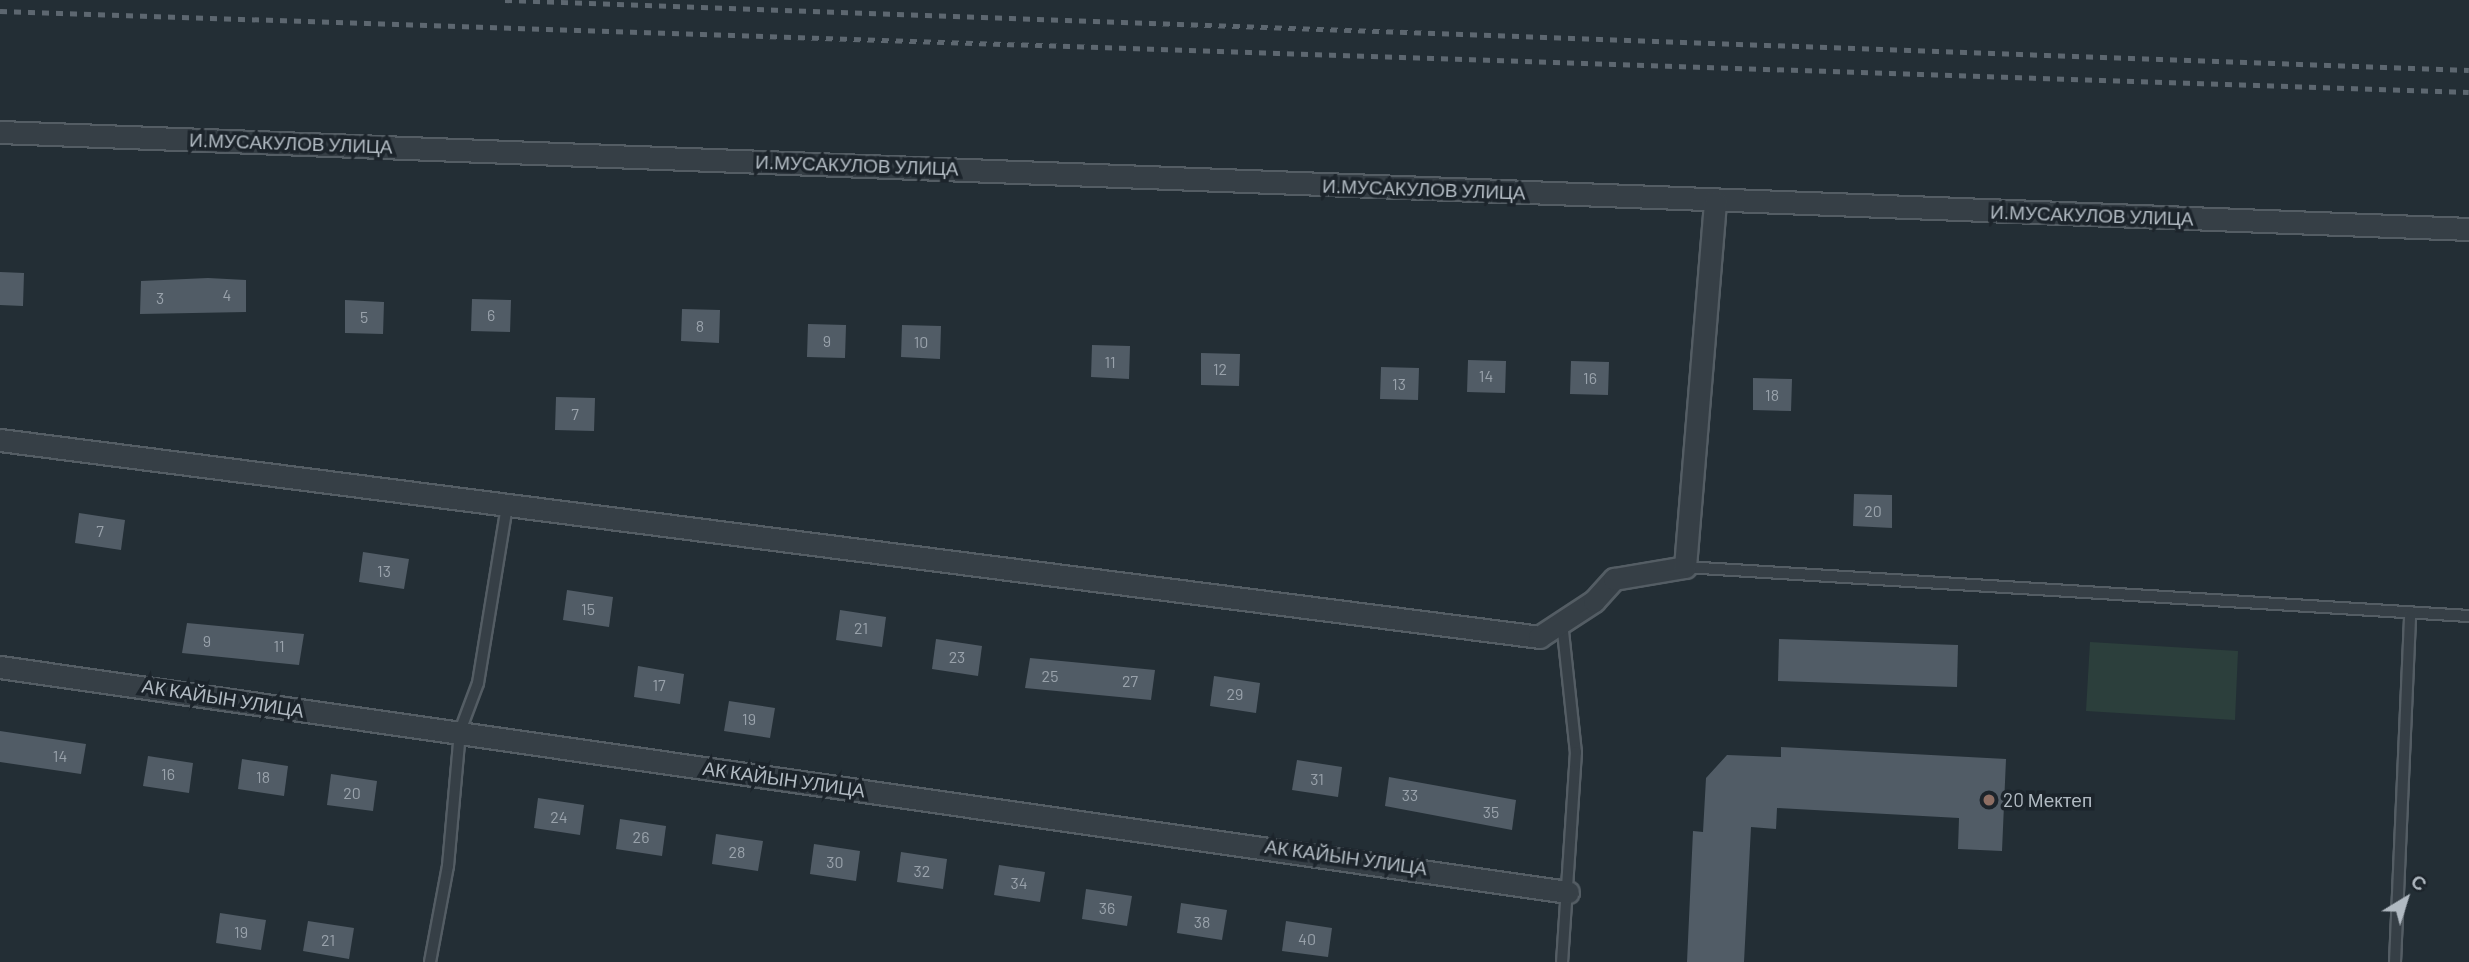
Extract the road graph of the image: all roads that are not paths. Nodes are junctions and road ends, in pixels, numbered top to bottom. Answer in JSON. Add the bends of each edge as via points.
{"nodes":[{"id":1,"x":0,"y":132,"type":"edge"},
{"id":2,"x":1715,"y":202,"type":"junction"},
{"id":3,"x":2469,"y":229,"type":"edge"},
{"id":4,"x":0,"y":440,"type":"edge"},
{"id":5,"x":507,"y":505,"type":"junction"},
{"id":6,"x":1685,"y":568,"type":"junction"},
{"id":7,"x":2410,"y":612,"type":"junction"},
{"id":8,"x":2469,"y":616,"type":"edge"},
{"id":9,"x":1562,"y":622,"type":"junction"},
{"id":10,"x":0,"y":667,"type":"edge"},
{"id":11,"x":460,"y":731,"type":"junction"},
{"id":12,"x":1568,"y":892,"type":"junction"},
{"id":13,"x":430,"y":962,"type":"edge"},
{"id":14,"x":1562,"y":962,"type":"edge"},
{"id":15,"x":2395,"y":962,"type":"edge"}],
"edges":[{"from":1,"to":2,"type":"street","name":"И.МУСАКУЛОВ УЛИЦА"},
{"from":2,"to":3,"type":"street","name":"И.МУСАКУЛОВ УЛИЦА"},
{"from":2,"to":6,"type":"street"},
{"from":4,"to":5,"type":"street"},
{"from":5,"to":9,"type":"street","via":[[1406,623],[1539,637]]},
{"from":5,"to":11,"type":"lane","via":[[478,684]]},
{"from":6,"to":7,"type":"lane"},
{"from":6,"to":9,"type":"street","via":[[1614,579]]},
{"from":7,"to":8,"type":"lane"},
{"from":7,"to":15,"type":"lane"},
{"from":9,"to":12,"type":"lane","via":[[1576,752]]},
{"from":10,"to":11,"type":"street","name":"АК КАЙЫН УЛИЦА"},
{"from":11,"to":12,"type":"street","name":"АК КАЙЫН УЛИЦА"},
{"from":11,"to":13,"type":"lane","via":[[448,866]]},
{"from":12,"to":14,"type":"lane"}]}
